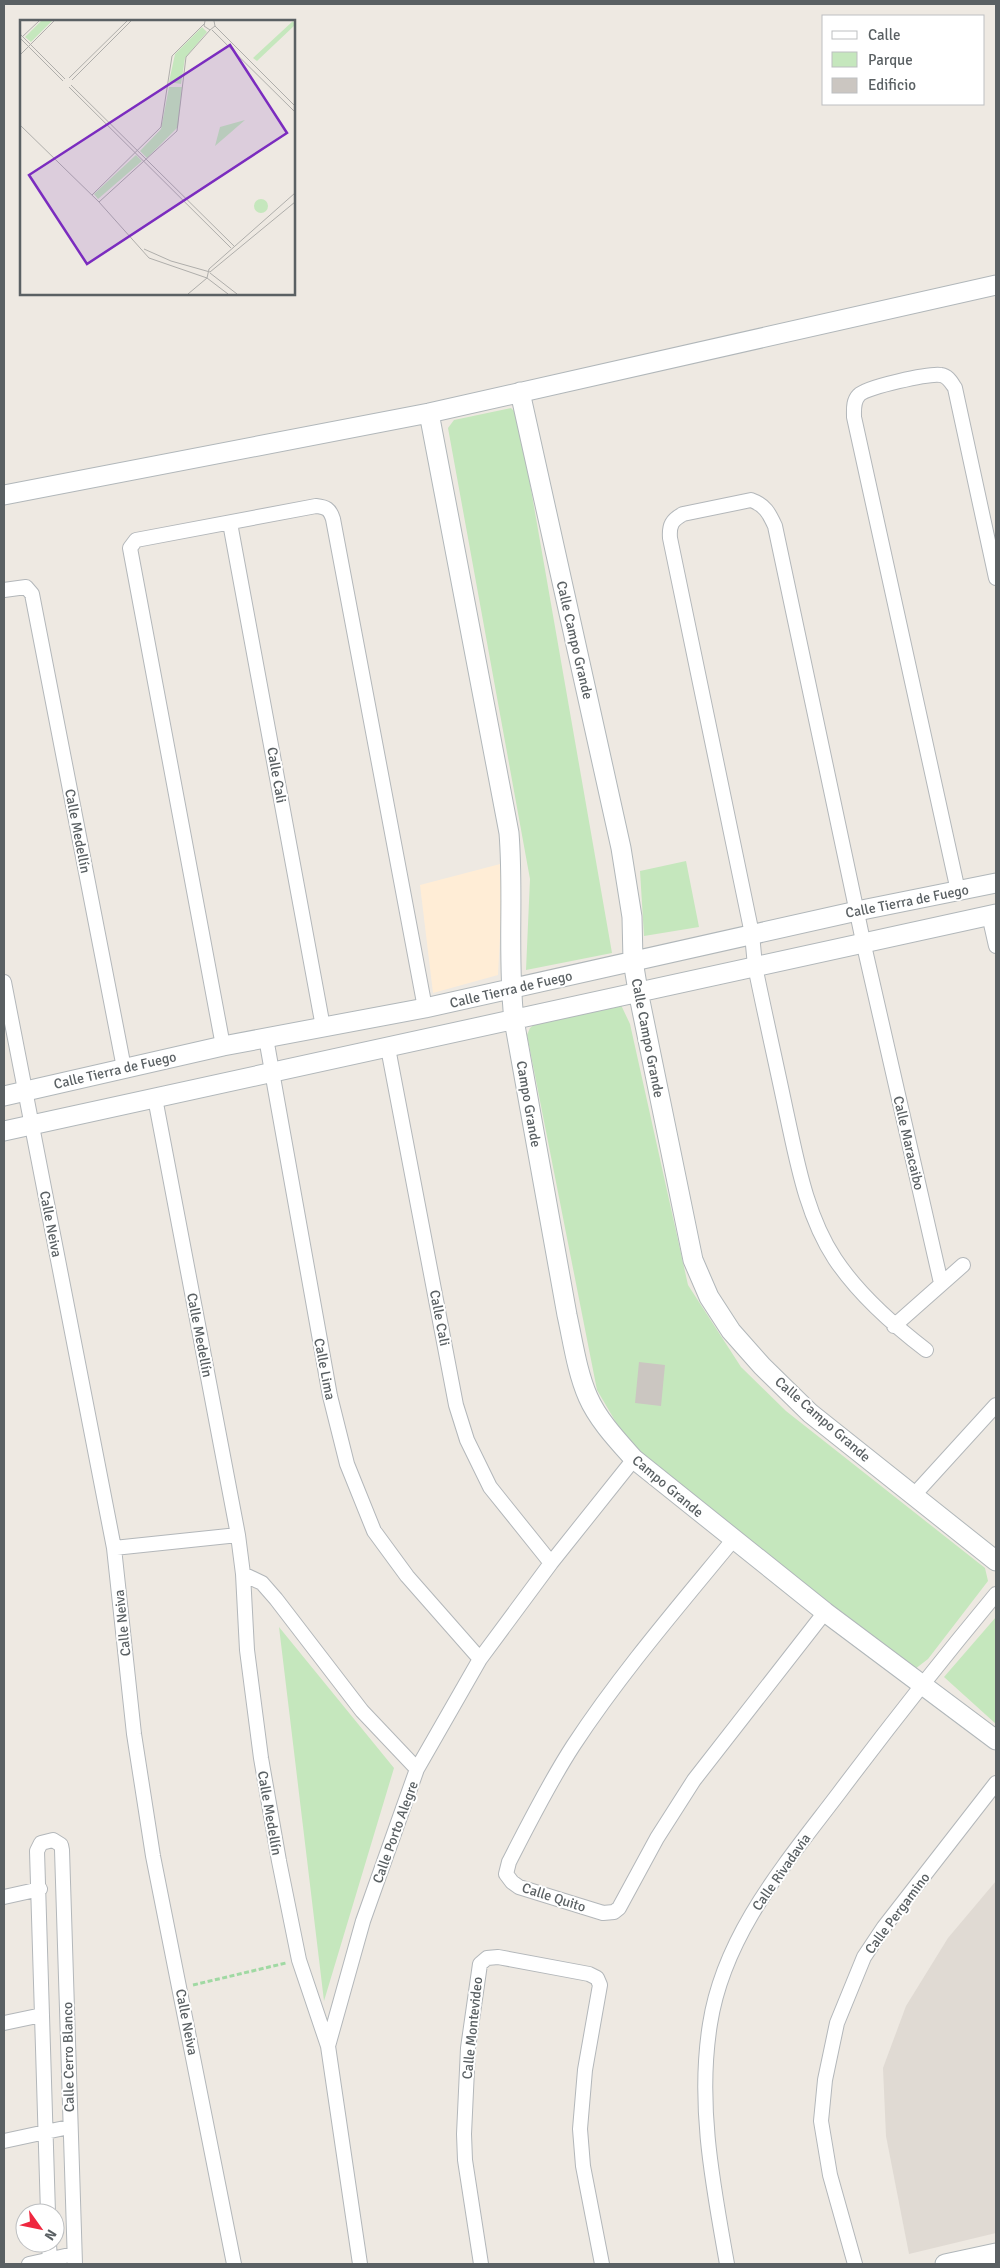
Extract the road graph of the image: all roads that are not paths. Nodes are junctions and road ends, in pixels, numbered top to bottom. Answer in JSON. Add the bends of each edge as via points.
{"nodes":[{"id":1,"x":996,"y":285,"type":"edge"},
{"id":2,"x":520,"y":392,"type":"junction"},
{"id":3,"x":429,"y":414,"type":"junction"},
{"id":4,"x":4,"y":495,"type":"edge"},
{"id":5,"x":230,"y":523,"type":"junction"},
{"id":6,"x":996,"y":578,"type":"edge"},
{"id":7,"x":4,"y":590,"type":"edge"},
{"id":8,"x":996,"y":883,"type":"edge"},
{"id":9,"x":958,"y":891,"type":"junction"},
{"id":10,"x":857,"y":911,"type":"junction"},
{"id":11,"x":993,"y":914,"type":"edge"},
{"id":12,"x":752,"y":934,"type":"junction"},
{"id":13,"x":863,"y":941,"type":"junction"},
{"id":14,"x":996,"y":946,"type":"edge"},
{"id":15,"x":633,"y":960,"type":"junction"},
{"id":16,"x":755,"y":966,"type":"junction"},
{"id":17,"x":4,"y":982,"type":"edge"},
{"id":18,"x":510,"y":989,"type":"junction"},
{"id":19,"x":638,"y":991,"type":"junction"},
{"id":20,"x":425,"y":1008,"type":"junction"},
{"id":21,"x":514,"y":1020,"type":"junction"},
{"id":22,"x":323,"y":1027,"type":"junction"},
{"id":23,"x":266,"y":1038,"type":"junction"},
{"id":24,"x":224,"y":1046,"type":"junction"},
{"id":25,"x":388,"y":1048,"type":"junction"},
{"id":26,"x":124,"y":1068,"type":"junction"},
{"id":27,"x":272,"y":1072,"type":"junction"},
{"id":28,"x":26,"y":1091,"type":"junction"},
{"id":29,"x":4,"y":1096,"type":"edge"},
{"id":30,"x":155,"y":1098,"type":"junction"},
{"id":31,"x":32,"y":1125,"type":"junction"},
{"id":32,"x":4,"y":1131,"type":"edge"},
{"id":33,"x":963,"y":1264,"type":"dead end"},
{"id":34,"x":941,"y":1283,"type":"junction"},
{"id":35,"x":894,"y":1326,"type":"junction"},
{"id":36,"x":926,"y":1350,"type":"dead end"},
{"id":37,"x":996,"y":1405,"type":"edge"},
{"id":38,"x":634,"y":1460,"type":"junction"},
{"id":39,"x":914,"y":1495,"type":"junction"},
{"id":40,"x":238,"y":1535,"type":"junction"},
{"id":41,"x":733,"y":1540,"type":"junction"},
{"id":42,"x":114,"y":1548,"type":"junction"},
{"id":43,"x":996,"y":1561,"type":"edge"},
{"id":44,"x":551,"y":1563,"type":"junction"},
{"id":45,"x":243,"y":1574,"type":"junction"},
{"id":46,"x":996,"y":1594,"type":"edge"},
{"id":47,"x":825,"y":1612,"type":"junction"},
{"id":48,"x":480,"y":1659,"type":"junction"},
{"id":49,"x":921,"y":1684,"type":"junction"},
{"id":50,"x":996,"y":1740,"type":"edge"},
{"id":51,"x":417,"y":1769,"type":"junction"},
{"id":52,"x":996,"y":1783,"type":"edge"},
{"id":53,"x":40,"y":1889,"type":"junction"},
{"id":54,"x":4,"y":1897,"type":"edge"},
{"id":55,"x":42,"y":2015,"type":"junction"},
{"id":56,"x":4,"y":2023,"type":"edge"},
{"id":57,"x":328,"y":2046,"type":"junction"},
{"id":58,"x":70,"y":2127,"type":"junction"},
{"id":59,"x":45,"y":2132,"type":"junction"},
{"id":60,"x":4,"y":2141,"type":"edge"},
{"id":61,"x":48,"y":2203,"type":"edge"},
{"id":62,"x":996,"y":2253,"type":"edge"},
{"id":63,"x":75,"y":2259,"type":"edge"},
{"id":64,"x":50,"y":2262,"type":"edge"},
{"id":65,"x":29,"y":2264,"type":"edge"},
{"id":66,"x":234,"y":2264,"type":"edge"},
{"id":67,"x":360,"y":2264,"type":"edge"},
{"id":68,"x":481,"y":2264,"type":"edge"},
{"id":69,"x":602,"y":2264,"type":"edge"},
{"id":70,"x":727,"y":2264,"type":"edge"},
{"id":71,"x":855,"y":2264,"type":"edge"},
{"id":72,"x":945,"y":2264,"type":"edge"}],
"edges":[{"from":1,"to":2,"type":"street"},
{"from":2,"to":3,"type":"street"},
{"from":2,"to":15,"type":"street","name":"Calle Campo Grande","via":[[621,848],[632,917]]},
{"from":3,"to":4,"type":"street"},
{"from":3,"to":18,"type":"street","via":[[509,833]]},
{"from":5,"to":20,"type":"street","via":[[316,506],[331,512]]},
{"from":5,"to":22,"type":"street","name":"Calle Cali"},
{"from":5,"to":24,"type":"street","via":[[136,540],[130,548]]},
{"from":6,"to":9,"type":"street","via":[[955,388],[950,379],[932,375],[859,394],[854,403],[854,417]]},
{"from":7,"to":26,"type":"street","name":"Calle Medellín","via":[[26,587],[32,594]]},
{"from":8,"to":9,"type":"street","name":"Calle Tierra de Fuego"},
{"from":9,"to":10,"type":"street","name":"Calle Tierra de Fuego"},
{"from":10,"to":12,"type":"street","name":"Calle Tierra de Fuego"},
{"from":10,"to":12,"type":"street","name":"Calle Maracaibo","via":[[775,526],[768,511],[760,503],[750,500],[683,514],[670,526],[670,538]]},
{"from":10,"to":13,"type":"street","name":"Calle Maracaibo"},
{"from":11,"to":13,"type":"street"},
{"from":11,"to":14,"type":"street"},
{"from":12,"to":15,"type":"street","name":"Calle Tierra de Fuego"},
{"from":12,"to":16,"type":"street","name":"Calle Maracaibo"},
{"from":13,"to":16,"type":"street"},
{"from":13,"to":34,"type":"street","name":"Calle Maracaibo"},
{"from":15,"to":18,"type":"street","name":"Calle Tierra de Fuego"},
{"from":15,"to":19,"type":"street","name":"Calle Campo Grande"},
{"from":16,"to":19,"type":"street"},
{"from":16,"to":35,"type":"street","via":[[802,1184],[815,1220],[834,1258]]},
{"from":17,"to":28,"type":"street","name":"Calle Neiva"},
{"from":18,"to":20,"type":"street","name":"Calle Tierra de Fuego"},
{"from":18,"to":21,"type":"street"},
{"from":19,"to":21,"type":"street"},
{"from":19,"to":39,"type":"street","name":"Calle Campo Grande","via":[[684,1225],[693,1260],[709,1297],[731,1330],[762,1366],[810,1412]]},
{"from":20,"to":22,"type":"street","name":"Calle Tierra de Fuego"},
{"from":21,"to":25,"type":"street"},
{"from":21,"to":38,"type":"street","name":"Campo Grande","via":[[577,1361],[588,1398]]},
{"from":22,"to":23,"type":"street","name":"Calle Tierra de Fuego"},
{"from":23,"to":24,"type":"street","name":"Calle Tierra de Fuego"},
{"from":23,"to":27,"type":"street","name":"Calle Lima"},
{"from":24,"to":26,"type":"street","name":"Calle Tierra de Fuego"},
{"from":25,"to":27,"type":"street"},
{"from":25,"to":44,"type":"street","name":"Calle Cali","via":[[456,1405],[467,1440],[490,1487]]},
{"from":26,"to":28,"type":"street","name":"Calle Tierra de Fuego"},
{"from":27,"to":30,"type":"street"},
{"from":27,"to":48,"type":"street","name":"Calle Lima","via":[[330,1396],[347,1464],[374,1531],[407,1576]]},
{"from":28,"to":29,"type":"street"},
{"from":28,"to":31,"type":"street","name":"Calle Neiva"},
{"from":30,"to":31,"type":"street"},
{"from":30,"to":40,"type":"street","name":"Calle Medellín"},
{"from":31,"to":32,"type":"street"},
{"from":31,"to":42,"type":"street","name":"Calle Neiva"},
{"from":33,"to":34,"type":"street"},
{"from":34,"to":35,"type":"street"},
{"from":35,"to":36,"type":"street"},
{"from":37,"to":39,"type":"street"},
{"from":38,"to":41,"type":"street","name":"Campo Grande"},
{"from":38,"to":44,"type":"street","name":"Calle Porto Alegre"},
{"from":39,"to":43,"type":"street","name":"Calle Campo Grande"},
{"from":40,"to":42,"type":"street"},
{"from":40,"to":45,"type":"street","name":"Calle Medellín"},
{"from":41,"to":47,"type":"street","name":"Campo Grande"},
{"from":41,"to":47,"type":"street","name":"Calle Quito","via":[[643,1650],[573,1747],[509,1862],[506,1874],[512,1882],[603,1913],[614,1912],[694,1780]]},
{"from":42,"to":66,"type":"street","name":"Calle Neiva","via":[[134,1734],[153,1856]]},
{"from":44,"to":48,"type":"street","name":"Calle Porto Alegre"},
{"from":45,"to":51,"type":"street","via":[[262,1583],[362,1711]]},
{"from":45,"to":57,"type":"street","name":"Calle Medellín","via":[[247,1650],[279,1861],[299,1960]]},
{"from":46,"to":49,"type":"street","name":"Calle Rivadavia"},
{"from":47,"to":49,"type":"street","name":"Campo Grande"},
{"from":48,"to":51,"type":"street","name":"Calle Porto Alegre"},
{"from":49,"to":50,"type":"street","name":"Campo Grande"},
{"from":49,"to":70,"type":"street","name":"Calle Rivadavia","via":[[762,1895],[733,1947],[710,2024],[704,2086],[707,2135]]},
{"from":51,"to":57,"type":"street","name":"Calle Porto Alegre","via":[[363,1921]]},
{"from":52,"to":71,"type":"street","name":"Calle Pergamino","via":[[864,1957],[837,2023],[825,2080],[821,2121],[830,2175]]},
{"from":53,"to":54,"type":"street"},
{"from":53,"to":55,"type":"street","name":"Calle Cerro Blanco"},
{"from":53,"to":58,"type":"street","name":"Calle Cerro Blanco","via":[[37,1851],[41,1843],[53,1840],[61,1845],[62,1850]]},
{"from":55,"to":56,"type":"street"},
{"from":55,"to":59,"type":"street","name":"Calle Cerro Blanco"},
{"from":57,"to":67,"type":"street","name":"Calle Porto Alegre"},
{"from":58,"to":59,"type":"street"},
{"from":58,"to":63,"type":"street","name":"Calle Cerro Blanco"},
{"from":59,"to":60,"type":"street"},
{"from":59,"to":61,"type":"street","name":"Calle Cerro Blanco"},
{"from":62,"to":72,"type":"street"},
{"from":63,"to":64,"type":"street"},
{"from":64,"to":65,"type":"street"},
{"from":68,"to":69,"type":"street","name":"Calle Montevideo","via":[[465,2160],[468,2048],[480,1964],[487,1958],[498,1957],[590,1974],[600,1985],[584,2070],[580,2129],[583,2166]]}]}
